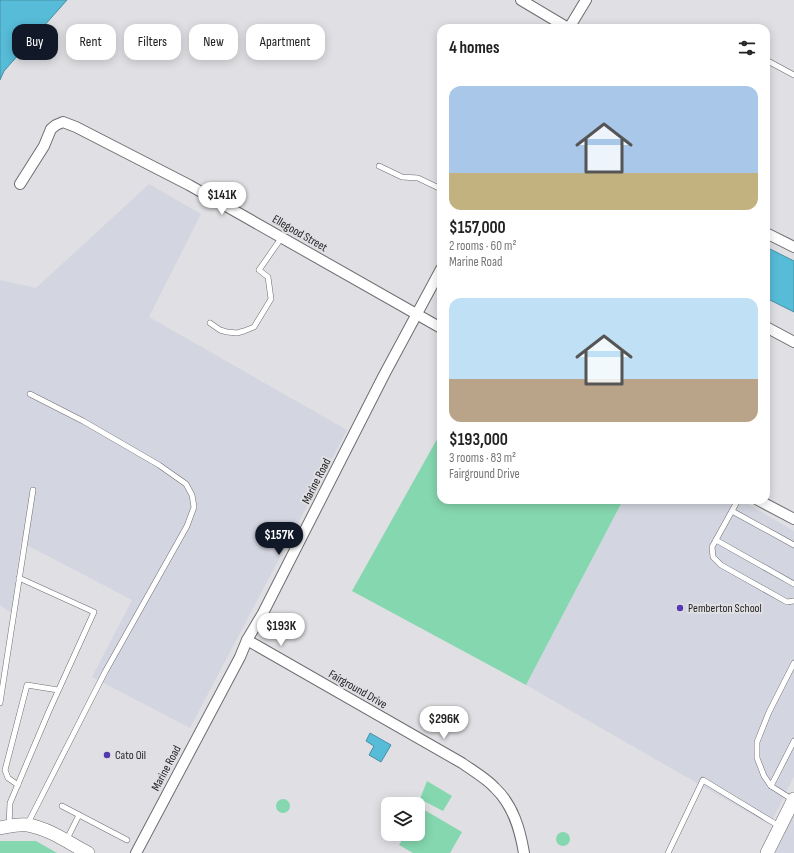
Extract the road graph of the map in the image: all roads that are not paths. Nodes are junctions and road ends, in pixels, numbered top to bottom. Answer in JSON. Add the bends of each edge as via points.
{"nodes":[{"id":1,"x":521,"y":0,"type":"edge"},
{"id":2,"x":586,"y":0,"type":"edge"},
{"id":3,"x":562,"y":24,"type":"edge"},
{"id":4,"x":571,"y":24,"type":"edge"},
{"id":5,"x":770,"y":62,"type":"edge"},
{"id":6,"x":794,"y":75,"type":"edge"},
{"id":7,"x":379,"y":166,"type":"dead end"},
{"id":8,"x":20,"y":184,"type":"dead end"},
{"id":9,"x":437,"y":187,"type":"edge"},
{"id":10,"x":770,"y":235,"type":"edge"},
{"id":11,"x":282,"y":238,"type":"junction"},
{"id":12,"x":794,"y":247,"type":"edge"},
{"id":13,"x":437,"y":276,"type":"edge"},
{"id":14,"x":416,"y":314,"type":"junction"},
{"id":15,"x":210,"y":323,"type":"dead end"},
{"id":16,"x":437,"y":326,"type":"edge"},
{"id":17,"x":770,"y":329,"type":"edge"},
{"id":18,"x":794,"y":342,"type":"edge"},
{"id":19,"x":30,"y":394,"type":"dead end"},
{"id":20,"x":33,"y":490,"type":"dead end"},
{"id":21,"x":736,"y":504,"type":"edge"},
{"id":22,"x":766,"y":504,"type":"edge"},
{"id":23,"x":732,"y":511,"type":"junction"},
{"id":24,"x":794,"y":519,"type":"edge"},
{"id":25,"x":716,"y":540,"type":"junction"},
{"id":26,"x":794,"y":545,"type":"edge"},
{"id":27,"x":19,"y":578,"type":"junction"},
{"id":28,"x":794,"y":584,"type":"edge"},
{"id":29,"x":794,"y":601,"type":"edge"},
{"id":30,"x":247,"y":640,"type":"junction"},
{"id":31,"x":794,"y":663,"type":"edge"},
{"id":32,"x":58,"y":690,"type":"junction"},
{"id":33,"x":0,"y":703,"type":"edge"},
{"id":34,"x":794,"y":741,"type":"edge"},
{"id":35,"x":18,"y":785,"type":"junction"},
{"id":36,"x":771,"y":786,"type":"junction"},
{"id":37,"x":794,"y":800,"type":"edge"},
{"id":38,"x":62,"y":806,"type":"dead end"},
{"id":39,"x":79,"y":815,"type":"junction"},
{"id":40,"x":27,"y":825,"type":"junction"},
{"id":41,"x":780,"y":826,"type":"junction"},
{"id":42,"x":4,"y":827,"type":"edge"},
{"id":43,"x":127,"y":840,"type":"dead end"},
{"id":44,"x":66,"y":841,"type":"junction"},
{"id":45,"x":88,"y":853,"type":"edge"},
{"id":46,"x":136,"y":853,"type":"edge"},
{"id":47,"x":524,"y":853,"type":"edge"},
{"id":48,"x":668,"y":853,"type":"edge"},
{"id":49,"x":767,"y":853,"type":"edge"}],
"edges":[{"from":1,"to":3,"type":"street"},
{"from":2,"to":4,"type":"street"},
{"from":5,"to":6,"type":"lane"},
{"from":7,"to":9,"type":"lane","via":[[402,177],[418,178]]},
{"from":8,"to":11,"type":"street","name":"Ellegood Street","via":[[44,146],[51,129],[63,122],[189,185]]},
{"from":10,"to":12,"type":"street"},
{"from":11,"to":14,"type":"street","name":"Ellegood Street"},
{"from":11,"to":15,"type":"lane","via":[[259,270],[268,277],[271,299],[254,327],[244,331],[227,332]]},
{"from":13,"to":14,"type":"street","name":"Marine Road"},
{"from":14,"to":16,"type":"street","name":"Ellegood Street"},
{"from":14,"to":30,"type":"street","name":"Marine Road"},
{"from":17,"to":18,"type":"street"},
{"from":19,"to":40,"type":"lane","via":[[159,465],[186,484],[192,495],[194,507],[187,526],[102,677]]},
{"from":20,"to":27,"type":"lane"},
{"from":21,"to":23,"type":"lane"},
{"from":22,"to":24,"type":"street"},
{"from":23,"to":25,"type":"lane"},
{"from":23,"to":26,"type":"lane"},
{"from":25,"to":28,"type":"lane"},
{"from":25,"to":29,"type":"lane","via":[[712,552],[721,565],[787,602]]},
{"from":27,"to":32,"type":"lane","via":[[94,612]]},
{"from":27,"to":33,"type":"lane"},
{"from":30,"to":46,"type":"street","name":"Marine Road","via":[[240,658]]},
{"from":30,"to":47,"type":"street","name":"Fairground Drive","via":[[479,775],[495,788],[512,810]]},
{"from":31,"to":36,"type":"lane","via":[[757,742],[758,758],[764,776]]},
{"from":32,"to":35,"type":"lane"},
{"from":32,"to":35,"type":"lane","via":[[27,685],[6,770],[8,778]]},
{"from":34,"to":36,"type":"lane"},
{"from":35,"to":42,"type":"lane"},
{"from":36,"to":37,"type":"lane"},
{"from":37,"to":41,"type":"street"},
{"from":38,"to":39,"type":"lane"},
{"from":39,"to":43,"type":"lane"},
{"from":39,"to":44,"type":"lane"},
{"from":40,"to":42,"type":"street"},
{"from":40,"to":44,"type":"street"},
{"from":41,"to":48,"type":"lane","via":[[703,780]]},
{"from":41,"to":49,"type":"street"},
{"from":44,"to":45,"type":"street"}]}
